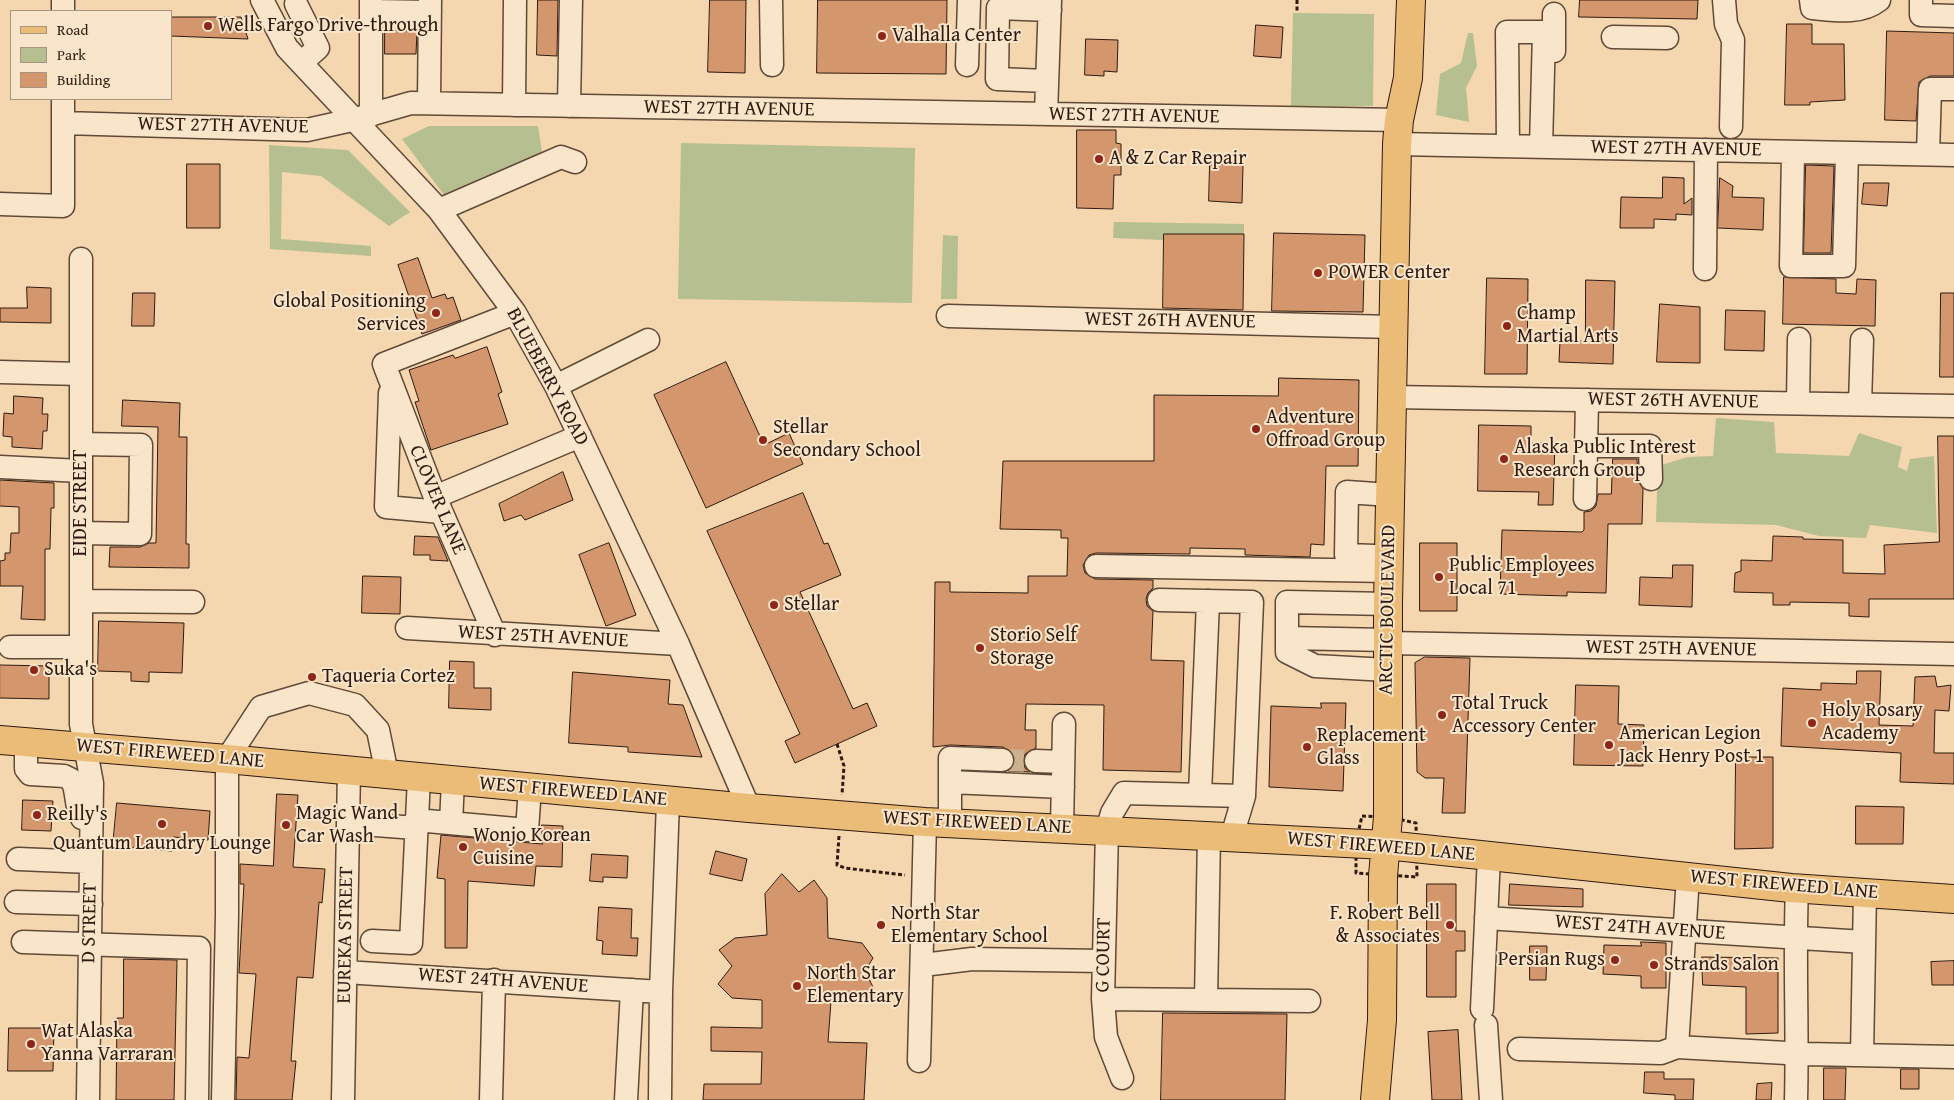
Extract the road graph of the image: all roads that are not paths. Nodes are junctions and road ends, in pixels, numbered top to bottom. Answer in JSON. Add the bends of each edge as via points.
{"nodes":[{"id":1,"x":262,"y":0,"type":"edge"},
{"id":2,"x":515,"y":0,"type":"edge"},
{"id":3,"x":571,"y":0,"type":"edge"},
{"id":4,"x":771,"y":0,"type":"edge"},
{"id":5,"x":969,"y":0,"type":"edge"},
{"id":6,"x":1393,"y":0,"type":"edge"},
{"id":7,"x":1411,"y":0,"type":"edge"},
{"id":8,"x":1724,"y":0,"type":"edge"},
{"id":9,"x":1879,"y":0,"type":"edge"},
{"id":10,"x":298,"y":1,"type":"edge"},
{"id":11,"x":1811,"y":4,"type":"edge"},
{"id":12,"x":371,"y":5,"type":"edge"},
{"id":13,"x":1050,"y":5,"type":"edge"},
{"id":14,"x":430,"y":6,"type":"edge"},
{"id":15,"x":1921,"y":7,"type":"edge"},
{"id":16,"x":1554,"y":14,"type":"dead end"},
{"id":17,"x":1954,"y":16,"type":"edge"},
{"id":18,"x":1613,"y":37,"type":"dead end"},
{"id":19,"x":1667,"y":38,"type":"dead end"},
{"id":20,"x":300,"y":63,"type":"junction"},
{"id":21,"x":772,"y":65,"type":"dead end"},
{"id":22,"x":967,"y":65,"type":"dead end"},
{"id":23,"x":1047,"y":81,"type":"junction"},
{"id":24,"x":1954,"y":89,"type":"edge"},
{"id":25,"x":63,"y":100,"type":"edge"},
{"id":26,"x":429,"y":103,"type":"junction"},
{"id":27,"x":514,"y":105,"type":"junction"},
{"id":28,"x":569,"y":106,"type":"junction"},
{"id":29,"x":1046,"y":114,"type":"junction"},
{"id":30,"x":362,"y":117,"type":"junction"},
{"id":31,"x":63,"y":123,"type":"junction"},
{"id":32,"x":1731,"y":127,"type":"dead end"},
{"id":33,"x":1398,"y":132,"type":"junction"},
{"id":34,"x":1508,"y":146,"type":"junction"},
{"id":35,"x":1546,"y":147,"type":"junction"},
{"id":36,"x":1706,"y":150,"type":"junction"},
{"id":37,"x":1793,"y":152,"type":"junction"},
{"id":38,"x":1847,"y":152,"type":"junction"},
{"id":39,"x":1928,"y":154,"type":"junction"},
{"id":40,"x":1954,"y":155,"type":"edge"},
{"id":41,"x":574,"y":162,"type":"dead end"},
{"id":42,"x":0,"y":204,"type":"edge"},
{"id":43,"x":439,"y":210,"type":"junction"},
{"id":44,"x":81,"y":259,"type":"dead end"},
{"id":45,"x":1705,"y":269,"type":"dead end"},
{"id":46,"x":515,"y":313,"type":"junction"},
{"id":47,"x":948,"y":316,"type":"dead end"},
{"id":48,"x":1393,"y":326,"type":"junction"},
{"id":49,"x":1799,"y":339,"type":"dead end"},
{"id":50,"x":648,"y":340,"type":"dead end"},
{"id":51,"x":1862,"y":340,"type":"dead end"},
{"id":52,"x":0,"y":372,"type":"edge"},
{"id":53,"x":81,"y":374,"type":"junction"},
{"id":54,"x":391,"y":385,"type":"junction"},
{"id":55,"x":556,"y":386,"type":"junction"},
{"id":56,"x":1391,"y":397,"type":"junction"},
{"id":57,"x":1587,"y":400,"type":"junction"},
{"id":58,"x":1798,"y":403,"type":"junction"},
{"id":59,"x":1860,"y":404,"type":"junction"},
{"id":60,"x":1954,"y":406,"type":"edge"},
{"id":61,"x":580,"y":436,"type":"junction"},
{"id":62,"x":81,"y":444,"type":"junction"},
{"id":63,"x":1586,"y":446,"type":"junction"},
{"id":64,"x":0,"y":468,"type":"edge"},
{"id":65,"x":81,"y":471,"type":"junction"},
{"id":66,"x":1651,"y":480,"type":"dead end"},
{"id":67,"x":1390,"y":495,"type":"junction"},
{"id":68,"x":1585,"y":499,"type":"dead end"},
{"id":69,"x":438,"y":504,"type":"junction"},
{"id":70,"x":81,"y":533,"type":"junction"},
{"id":71,"x":1388,"y":564,"type":"junction"},
{"id":72,"x":1096,"y":566,"type":"dead end"},
{"id":73,"x":1159,"y":600,"type":"dead end"},
{"id":74,"x":81,"y":601,"type":"junction"},
{"id":75,"x":1208,"y":601,"type":"junction"},
{"id":76,"x":194,"y":602,"type":"dead end"},
{"id":77,"x":1388,"y":604,"type":"junction"},
{"id":78,"x":407,"y":628,"type":"dead end"},
{"id":79,"x":495,"y":635,"type":"junction"},
{"id":80,"x":678,"y":644,"type":"junction"},
{"id":81,"x":10,"y":647,"type":"dead end"},
{"id":82,"x":81,"y":647,"type":"junction"},
{"id":83,"x":1387,"y":651,"type":"junction"},
{"id":84,"x":1954,"y":654,"type":"edge"},
{"id":85,"x":1064,"y":724,"type":"dead end"},
{"id":86,"x":13,"y":741,"type":"edge"},
{"id":87,"x":84,"y":747,"type":"junction"},
{"id":88,"x":227,"y":758,"type":"junction"},
{"id":89,"x":1002,"y":760,"type":"tunnel mouth"},
{"id":90,"x":1036,"y":761,"type":"tunnel mouth"},
{"id":91,"x":1063,"y":762,"type":"junction"},
{"id":92,"x":349,"y":770,"type":"junction"},
{"id":93,"x":387,"y":774,"type":"junction"},
{"id":94,"x":419,"y":778,"type":"junction"},
{"id":95,"x":454,"y":781,"type":"junction"},
{"id":96,"x":950,"y":782,"type":"junction"},
{"id":97,"x":1063,"y":787,"type":"junction"},
{"id":98,"x":530,"y":788,"type":"junction"},
{"id":99,"x":1200,"y":794,"type":"junction"},
{"id":100,"x":1244,"y":796,"type":"junction"},
{"id":101,"x":668,"y":801,"type":"junction"},
{"id":102,"x":749,"y":808,"type":"junction"},
{"id":103,"x":92,"y":818,"type":"junction"},
{"id":104,"x":452,"y":823,"type":"junction"},
{"id":105,"x":938,"y":823,"type":"junction"},
{"id":106,"x":348,"y":824,"type":"junction"},
{"id":107,"x":416,"y":824,"type":"junction"},
{"id":108,"x":1062,"y":828,"type":"junction"},
{"id":109,"x":1107,"y":830,"type":"junction"},
{"id":110,"x":1221,"y":835,"type":"junction"},
{"id":111,"x":1386,"y":845,"type":"junction"},
{"id":112,"x":1489,"y":856,"type":"junction"},
{"id":113,"x":18,"y":859,"type":"dead end"},
{"id":114,"x":91,"y":862,"type":"junction"},
{"id":115,"x":1688,"y":876,"type":"junction"},
{"id":116,"x":1797,"y":888,"type":"junction"},
{"id":117,"x":1865,"y":893,"type":"junction"},
{"id":118,"x":1954,"y":899,"type":"edge"},
{"id":119,"x":16,"y":902,"type":"dead end"},
{"id":120,"x":91,"y":904,"type":"junction"},
{"id":121,"x":1486,"y":918,"type":"junction"},
{"id":122,"x":1684,"y":931,"type":"junction"},
{"id":123,"x":1794,"y":938,"type":"junction"},
{"id":124,"x":372,"y":941,"type":"dead end"},
{"id":125,"x":23,"y":942,"type":"dead end"},
{"id":126,"x":1864,"y":942,"type":"junction"},
{"id":127,"x":90,"y":945,"type":"junction"},
{"id":128,"x":1103,"y":961,"type":"junction"},
{"id":129,"x":923,"y":965,"type":"junction"},
{"id":130,"x":346,"y":972,"type":"junction"},
{"id":131,"x":494,"y":980,"type":"junction"},
{"id":132,"x":632,"y":990,"type":"junction"},
{"id":133,"x":661,"y":992,"type":"junction"},
{"id":134,"x":1103,"y":999,"type":"junction"},
{"id":135,"x":1206,"y":1000,"type":"junction"},
{"id":136,"x":1309,"y":1001,"type":"dead end"},
{"id":137,"x":1677,"y":1047,"type":"junction"},
{"id":138,"x":1520,"y":1049,"type":"dead end"},
{"id":139,"x":1798,"y":1053,"type":"junction"},
{"id":140,"x":1862,"y":1055,"type":"junction"},
{"id":141,"x":1954,"y":1057,"type":"edge"},
{"id":142,"x":919,"y":1061,"type":"dead end"},
{"id":143,"x":1122,"y":1078,"type":"dead end"},
{"id":144,"x":88,"y":1100,"type":"edge"},
{"id":145,"x":196,"y":1100,"type":"edge"},
{"id":146,"x":223,"y":1100,"type":"edge"},
{"id":147,"x":343,"y":1100,"type":"edge"},
{"id":148,"x":490,"y":1100,"type":"edge"},
{"id":149,"x":626,"y":1100,"type":"edge"},
{"id":150,"x":660,"y":1100,"type":"edge"},
{"id":151,"x":1375,"y":1100,"type":"edge"},
{"id":152,"x":1491,"y":1100,"type":"edge"},
{"id":153,"x":1796,"y":1100,"type":"edge"}],
"edges":[{"from":1,"to":20,"type":"street","name":"BLUEBERRY ROAD","via":[[286,48]]},
{"from":2,"to":27,"type":"street"},
{"from":3,"to":28,"type":"street"},
{"from":4,"to":21,"type":"street"},
{"from":5,"to":22,"type":"street"},
{"from":6,"to":33,"type":"main road","name":"ARCTIC BOULEVARD","via":[[1392,79]]},
{"from":7,"to":33,"type":"main road","name":"ARCTIC BOULEVARD","via":[[1408,78]]},
{"from":8,"to":32,"type":"street","via":[[1726,24],[1733,40]]},
{"from":9,"to":11,"type":"street","via":[[1870,7],[1854,10]]},
{"from":10,"to":20,"type":"street","via":[[318,48]]},
{"from":12,"to":14,"type":"street"},
{"from":12,"to":30,"type":"street"},
{"from":13,"to":23,"type":"street"},
{"from":13,"to":23,"type":"street","via":[[998,8],[997,79]]},
{"from":14,"to":26,"type":"street"},
{"from":15,"to":17,"type":"street"},
{"from":16,"to":35,"type":"street"},
{"from":18,"to":19,"type":"street"},
{"from":20,"to":30,"type":"street","name":"BLUEBERRY ROAD"},
{"from":23,"to":29,"type":"street"},
{"from":24,"to":39,"type":"street","via":[[1930,89]]},
{"from":25,"to":31,"type":"street"},
{"from":26,"to":27,"type":"street","name":"WEST 27TH AVENUE"},
{"from":26,"to":30,"type":"street","name":"WEST 27TH AVENUE","via":[[411,103]]},
{"from":27,"to":28,"type":"street","name":"WEST 27TH AVENUE"},
{"from":28,"to":29,"type":"street","name":"WEST 27TH AVENUE"},
{"from":29,"to":33,"type":"street","name":"WEST 27TH AVENUE"},
{"from":30,"to":31,"type":"street","name":"WEST 27TH AVENUE","via":[[307,130]]},
{"from":30,"to":43,"type":"street","name":"BLUEBERRY ROAD"},
{"from":31,"to":42,"type":"street","via":[[63,206]]},
{"from":33,"to":34,"type":"street","name":"WEST 27TH AVENUE"},
{"from":33,"to":48,"type":"main road","name":"ARCTIC BOULEVARD"},
{"from":34,"to":35,"type":"street","name":"WEST 27TH AVENUE"},
{"from":34,"to":35,"type":"street","via":[[1507,32],[1544,32]]},
{"from":35,"to":36,"type":"street","name":"WEST 27TH AVENUE"},
{"from":36,"to":37,"type":"street","name":"WEST 27TH AVENUE"},
{"from":36,"to":45,"type":"street"},
{"from":37,"to":38,"type":"street","name":"WEST 27TH AVENUE"},
{"from":37,"to":38,"type":"street","via":[[1790,266],[1844,266]]},
{"from":38,"to":39,"type":"street","name":"WEST 27TH AVENUE"},
{"from":39,"to":40,"type":"street","name":"WEST 27TH AVENUE"},
{"from":41,"to":43,"type":"street","via":[[562,157]]},
{"from":43,"to":46,"type":"street","name":"BLUEBERRY ROAD"},
{"from":44,"to":53,"type":"street","name":"EIDE STREET"},
{"from":46,"to":54,"type":"street","name":"CLOVER LANE","via":[[384,364]]},
{"from":46,"to":55,"type":"street","name":"BLUEBERRY ROAD"},
{"from":47,"to":48,"type":"street","name":"WEST 26TH AVENUE"},
{"from":48,"to":56,"type":"main road","name":"ARCTIC BOULEVARD"},
{"from":49,"to":58,"type":"street"},
{"from":50,"to":55,"type":"street"},
{"from":51,"to":59,"type":"street"},
{"from":52,"to":53,"type":"street"},
{"from":53,"to":62,"type":"street","name":"EIDE STREET"},
{"from":54,"to":69,"type":"street","name":"CLOVER LANE"},
{"from":54,"to":69,"type":"street","via":[[386,507]]},
{"from":55,"to":61,"type":"street","name":"BLUEBERRY ROAD"},
{"from":56,"to":57,"type":"street","name":"WEST 26TH AVENUE"},
{"from":56,"to":67,"type":"main road","name":"ARCTIC BOULEVARD"},
{"from":57,"to":58,"type":"street","name":"WEST 26TH AVENUE"},
{"from":57,"to":63,"type":"street"},
{"from":58,"to":59,"type":"street","name":"WEST 26TH AVENUE"},
{"from":59,"to":60,"type":"street","name":"WEST 26TH AVENUE"},
{"from":61,"to":69,"type":"street"},
{"from":61,"to":80,"type":"street","name":"BLUEBERRY ROAD"},
{"from":62,"to":65,"type":"street","name":"EIDE STREET"},
{"from":62,"to":70,"type":"street","via":[[141,445],[140,534]]},
{"from":63,"to":66,"type":"street","via":[[1650,446]]},
{"from":63,"to":68,"type":"street"},
{"from":64,"to":65,"type":"street"},
{"from":65,"to":70,"type":"street","name":"EIDE STREET"},
{"from":67,"to":71,"type":"main road","name":"ARCTIC BOULEVARD"},
{"from":67,"to":71,"type":"street","via":[[1347,492],[1346,556]]},
{"from":69,"to":79,"type":"street","name":"CLOVER LANE"},
{"from":70,"to":74,"type":"street","name":"EIDE STREET"},
{"from":71,"to":72,"type":"street"},
{"from":71,"to":77,"type":"main road","name":"ARCTIC BOULEVARD"},
{"from":73,"to":75,"type":"street"},
{"from":74,"to":76,"type":"street"},
{"from":74,"to":82,"type":"street","name":"EIDE STREET"},
{"from":75,"to":99,"type":"street"},
{"from":75,"to":100,"type":"street","via":[[1252,602]]},
{"from":77,"to":83,"type":"main road","name":"ARCTIC BOULEVARD"},
{"from":77,"to":83,"type":"street","name":"WEST 25TH AVENUE","via":[[1287,602],[1287,652],[1315,666]]},
{"from":78,"to":79,"type":"street","name":"WEST 25TH AVENUE"},
{"from":79,"to":80,"type":"street","name":"WEST 25TH AVENUE"},
{"from":80,"to":102,"type":"street","name":"BLUEBERRY ROAD"},
{"from":81,"to":82,"type":"street"},
{"from":82,"to":87,"type":"street","name":"EIDE STREET"},
{"from":83,"to":84,"type":"street","name":"WEST 25TH AVENUE"},
{"from":83,"to":111,"type":"main road","name":"ARCTIC BOULEVARD"},
{"from":85,"to":91,"type":"street"},
{"from":86,"to":87,"type":"main road","name":"WEST FIREWEED LANE"},
{"from":86,"to":103,"type":"street","via":[[30,774],[64,776],[72,780],[77,792],[77,809],[82,818]]},
{"from":87,"to":88,"type":"main road","name":"WEST FIREWEED LANE"},
{"from":87,"to":103,"type":"street","name":"D STREET","via":[[92,784]]},
{"from":88,"to":92,"type":"main road","name":"WEST FIREWEED LANE"},
{"from":88,"to":93,"type":"street","via":[[261,707],[309,693],[355,705],[378,730]]},
{"from":88,"to":146,"type":"street"},
{"from":89,"to":96,"type":"street","via":[[950,758]]},
{"from":90,"to":91,"type":"street"},
{"from":91,"to":97,"type":"street"},
{"from":92,"to":93,"type":"main road","name":"WEST FIREWEED LANE"},
{"from":92,"to":106,"type":"street","name":"EUREKA STREET"},
{"from":93,"to":94,"type":"main road","name":"WEST FIREWEED LANE"},
{"from":94,"to":95,"type":"main road","name":"WEST FIREWEED LANE"},
{"from":94,"to":107,"type":"street"},
{"from":95,"to":98,"type":"main road","name":"WEST FIREWEED LANE"},
{"from":95,"to":104,"type":"street"},
{"from":96,"to":97,"type":"street"},
{"from":96,"to":105,"type":"street"},
{"from":97,"to":108,"type":"street"},
{"from":98,"to":101,"type":"main road","name":"WEST FIREWEED LANE"},
{"from":98,"to":104,"type":"street","via":[[527,830]]},
{"from":99,"to":100,"type":"street"},
{"from":99,"to":109,"type":"street","name":"G COURT","via":[[1124,793],[1112,813]]},
{"from":100,"to":110,"type":"street"},
{"from":101,"to":102,"type":"main road","name":"WEST FIREWEED LANE"},
{"from":101,"to":133,"type":"street"},
{"from":102,"to":105,"type":"main road","name":"WEST FIREWEED LANE"},
{"from":103,"to":114,"type":"street","name":"D STREET"},
{"from":104,"to":107,"type":"street"},
{"from":105,"to":108,"type":"main road","name":"WEST FIREWEED LANE"},
{"from":105,"to":129,"type":"street"},
{"from":106,"to":107,"type":"street"},
{"from":106,"to":130,"type":"street","name":"EUREKA STREET"},
{"from":107,"to":124,"type":"street","via":[[411,943]]},
{"from":108,"to":109,"type":"main road","name":"WEST FIREWEED LANE"},
{"from":109,"to":110,"type":"main road","name":"WEST FIREWEED LANE"},
{"from":109,"to":128,"type":"street","name":"G COURT"},
{"from":110,"to":111,"type":"main road","name":"WEST FIREWEED LANE"},
{"from":110,"to":135,"type":"street"},
{"from":111,"to":112,"type":"main road","name":"WEST FIREWEED LANE"},
{"from":111,"to":151,"type":"main road","name":"ARCTIC BOULEVARD","via":[[1382,1020]]},
{"from":112,"to":115,"type":"main road","name":"WEST FIREWEED LANE"},
{"from":112,"to":121,"type":"street"},
{"from":113,"to":114,"type":"street"},
{"from":114,"to":120,"type":"street","name":"D STREET"},
{"from":115,"to":116,"type":"main road","name":"WEST FIREWEED LANE"},
{"from":115,"to":122,"type":"street"},
{"from":116,"to":117,"type":"main road","name":"WEST FIREWEED LANE"},
{"from":116,"to":123,"type":"street"},
{"from":117,"to":118,"type":"main road","name":"WEST FIREWEED LANE"},
{"from":117,"to":126,"type":"street"},
{"from":119,"to":120,"type":"street"},
{"from":120,"to":127,"type":"street","name":"D STREET"},
{"from":121,"to":122,"type":"street","name":"WEST 24TH AVENUE"},
{"from":121,"to":152,"type":"street","via":[[1484,1017]]},
{"from":122,"to":123,"type":"street","name":"WEST 24TH AVENUE"},
{"from":122,"to":137,"type":"street"},
{"from":123,"to":126,"type":"street","name":"WEST 24TH AVENUE"},
{"from":123,"to":139,"type":"street"},
{"from":125,"to":127,"type":"street"},
{"from":126,"to":140,"type":"street"},
{"from":127,"to":144,"type":"street","name":"D STREET"},
{"from":127,"to":145,"type":"street","via":[[198,948]]},
{"from":128,"to":129,"type":"street","via":[[972,959]]},
{"from":128,"to":134,"type":"street","name":"G COURT"},
{"from":129,"to":142,"type":"street"},
{"from":130,"to":131,"type":"street","name":"WEST 24TH AVENUE"},
{"from":130,"to":147,"type":"street","name":"EUREKA STREET"},
{"from":131,"to":132,"type":"street","name":"WEST 24TH AVENUE"},
{"from":131,"to":148,"type":"street"},
{"from":132,"to":133,"type":"street","name":"WEST 24TH AVENUE"},
{"from":132,"to":149,"type":"street"},
{"from":133,"to":150,"type":"street"},
{"from":134,"to":135,"type":"street"},
{"from":134,"to":143,"type":"street","name":"G COURT","via":[[1106,1037]]},
{"from":135,"to":136,"type":"street"},
{"from":137,"to":138,"type":"street","via":[[1661,1053]]},
{"from":137,"to":139,"type":"street"},
{"from":139,"to":140,"type":"street"},
{"from":139,"to":153,"type":"street"},
{"from":140,"to":141,"type":"street"}]}
